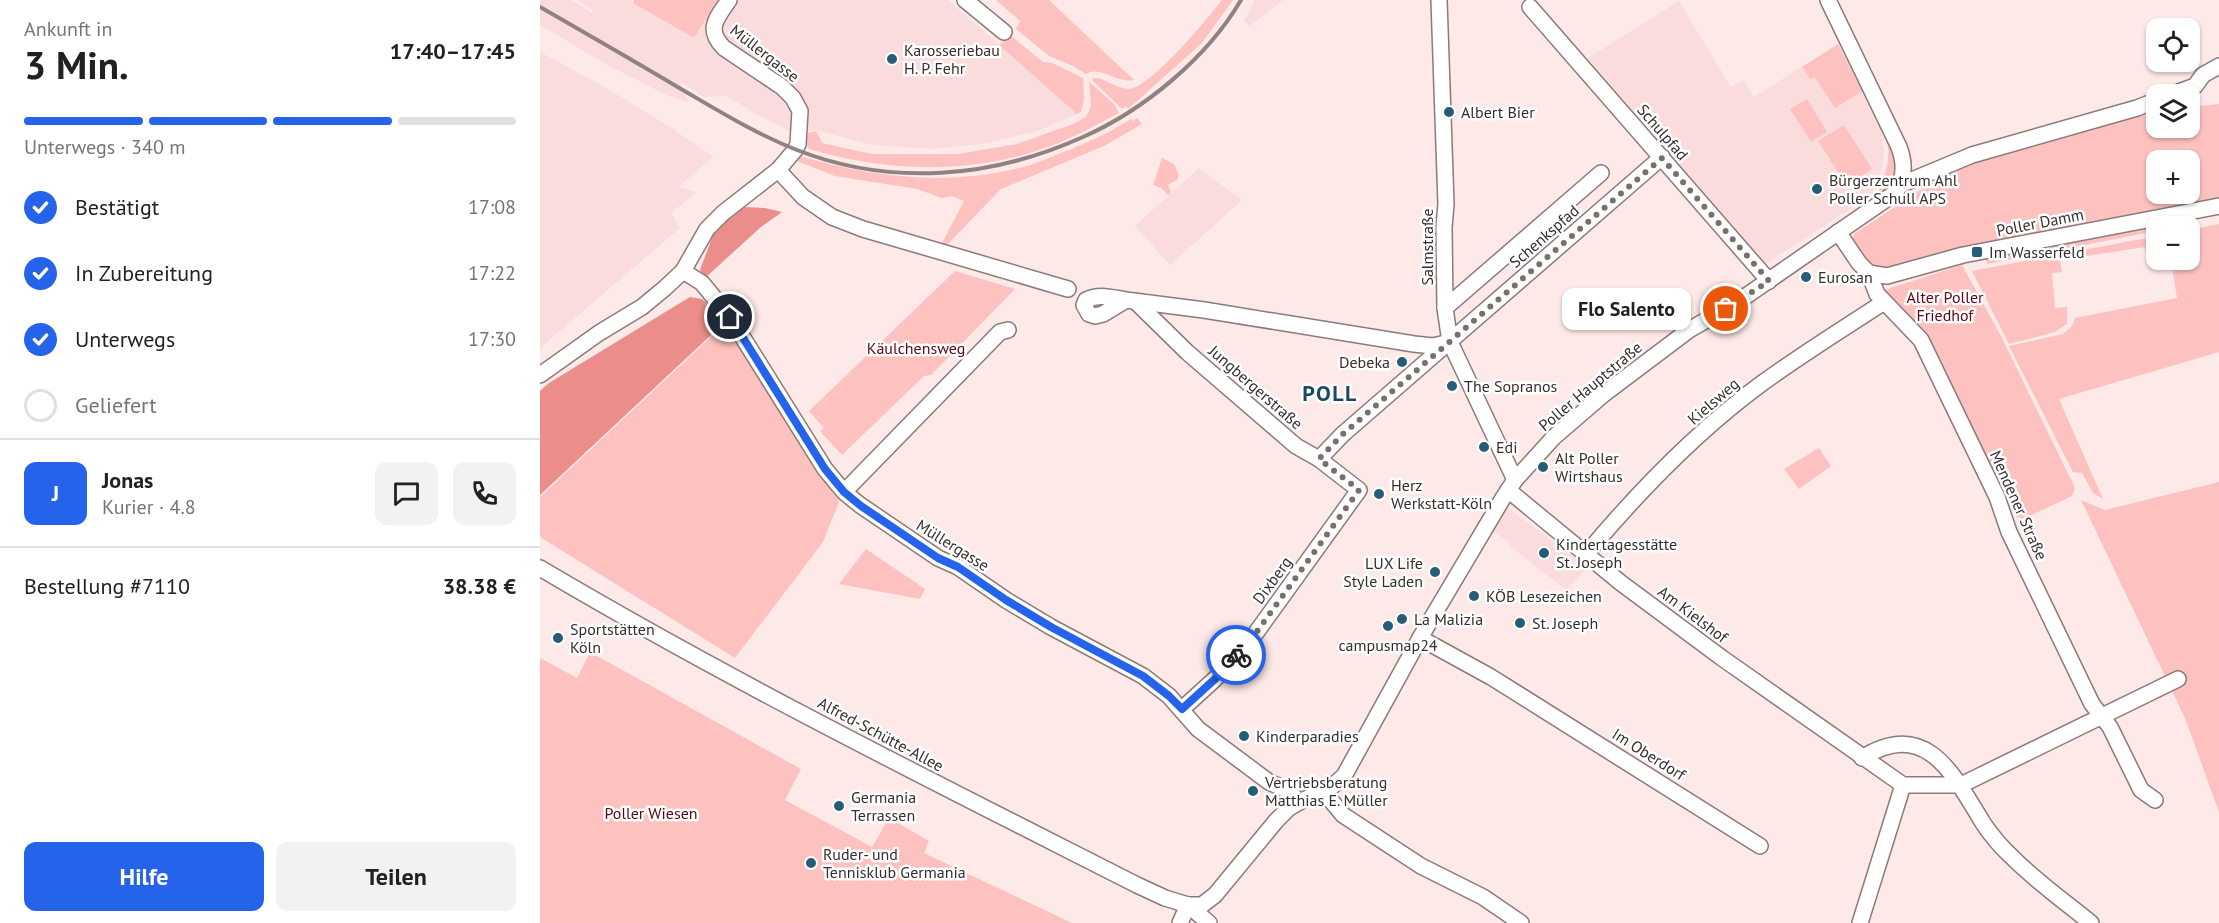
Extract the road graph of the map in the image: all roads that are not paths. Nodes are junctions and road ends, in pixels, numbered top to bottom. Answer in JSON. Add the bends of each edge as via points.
{"nodes":[{"id":1,"x":729,"y":0,"type":"edge"},
{"id":2,"x":965,"y":0,"type":"edge"},
{"id":3,"x":1439,"y":0,"type":"edge"},
{"id":4,"x":1828,"y":0,"type":"edge"},
{"id":5,"x":1530,"y":7,"type":"dead end"},
{"id":6,"x":1004,"y":32,"type":"dead end"},
{"id":7,"x":2219,"y":66,"type":"edge"},
{"id":8,"x":2197,"y":84,"type":"edge"},
{"id":9,"x":2146,"y":104,"type":"edge"},
{"id":10,"x":1662,"y":158,"type":"junction"},
{"id":11,"x":778,"y":170,"type":"junction"},
{"id":12,"x":1601,"y":172,"type":"dead end"},
{"id":13,"x":1900,"y":185,"type":"junction"},
{"id":14,"x":2219,"y":206,"type":"edge"},
{"id":15,"x":1838,"y":232,"type":"junction"},
{"id":16,"x":683,"y":271,"type":"junction"},
{"id":17,"x":1869,"y":273,"type":"junction"},
{"id":18,"x":1769,"y":281,"type":"junction"},
{"id":19,"x":1068,"y":289,"type":"dead end"},
{"id":20,"x":1884,"y":302,"type":"junction"},
{"id":21,"x":1445,"y":308,"type":"junction"},
{"id":22,"x":1008,"y":330,"type":"dead end"},
{"id":23,"x":1450,"y":342,"type":"junction"},
{"id":24,"x":540,"y":375,"type":"edge"},
{"id":25,"x":1319,"y":459,"type":"junction"},
{"id":26,"x":1512,"y":485,"type":"junction"},
{"id":27,"x":1359,"y":490,"type":"joint"},
{"id":28,"x":844,"y":492,"type":"junction"},
{"id":29,"x":1587,"y":553,"type":"junction"},
{"id":30,"x":540,"y":568,"type":"edge"},
{"id":31,"x":1420,"y":638,"type":"junction"},
{"id":32,"x":2178,"y":679,"type":"dead end"},
{"id":33,"x":1182,"y":709,"type":"junction"},
{"id":34,"x":2102,"y":717,"type":"junction"},
{"id":35,"x":1862,"y":758,"type":"junction"},
{"id":36,"x":1903,"y":785,"type":"junction"},
{"id":37,"x":1961,"y":785,"type":"junction"},
{"id":38,"x":1324,"y":792,"type":"junction"},
{"id":39,"x":2155,"y":800,"type":"dead end"},
{"id":40,"x":1299,"y":802,"type":"junction"},
{"id":41,"x":1760,"y":846,"type":"dead end"},
{"id":42,"x":1188,"y":905,"type":"junction"},
{"id":43,"x":1180,"y":923,"type":"edge"},
{"id":44,"x":1209,"y":923,"type":"edge"},
{"id":45,"x":1521,"y":923,"type":"edge"},
{"id":46,"x":1860,"y":923,"type":"edge"},
{"id":47,"x":2091,"y":923,"type":"edge"}],
"edges":[{"from":1,"to":11,"type":"street","name":"Müllergasse","via":[[714,24],[716,40],[782,87],[801,111],[798,144]]},
{"from":2,"to":6,"type":"street"},
{"from":3,"to":21,"type":"street","name":"Salmstraße","via":[[1446,204]]},
{"from":4,"to":13,"type":"street","via":[[1896,138],[1904,166]]},
{"from":5,"to":10,"type":"street","name":"Schulpfad"},
{"from":7,"to":8,"type":"street"},
{"from":9,"to":13,"type":"street","via":[[1972,155]]},
{"from":10,"to":18,"type":"street","name":"Schulpfad"},
{"from":10,"to":23,"type":"street","name":"Schenkspfad"},
{"from":11,"to":16,"type":"street","name":"Müllergasse","via":[[707,229]]},
{"from":11,"to":19,"type":"street","via":[[803,197],[832,217]]},
{"from":12,"to":21,"type":"street"},
{"from":13,"to":15,"type":"street","name":"Poller Hauptstraße","via":[[1888,199]]},
{"from":14,"to":17,"type":"street","name":"Poller Damm","via":[[1963,255],[1887,276]]},
{"from":15,"to":17,"type":"street","name":"Mendener Straße"},
{"from":15,"to":18,"type":"street","name":"Poller Hauptstraße"},
{"from":16,"to":24,"type":"street","name":"Müllergasse","via":[[642,307]]},
{"from":16,"to":28,"type":"street","name":"Müllergasse","via":[[702,283],[730,317],[825,469]]},
{"from":17,"to":20,"type":"street","name":"Mendener Straße"},
{"from":18,"to":26,"type":"street","name":"Poller Hauptstraße","via":[[1689,330],[1604,394],[1554,437]]},
{"from":20,"to":29,"type":"street","name":"Kielsweg","via":[[1761,384],[1730,410],[1648,483]]},
{"from":20,"to":34,"type":"street","name":"Mendener Straße","via":[[1921,340],[2092,704]]},
{"from":21,"to":23,"type":"street","name":"Salmstraße"},
{"from":22,"to":28,"type":"street","via":[[1000,332]]},
{"from":23,"to":25,"type":"street","name":"Schenkspfad"},
{"from":23,"to":25,"type":"street","name":"Jungbergerstraße","via":[[1433,346],[1414,344],[1131,301],[1296,446]]},
{"from":23,"to":26,"type":"street","name":"Salmstraße"},
{"from":25,"to":27,"type":"street","name":"Jungbergerstraße"},
{"from":26,"to":29,"type":"street","name":"Am Kielshof"},
{"from":26,"to":31,"type":"street","name":"Poller Hauptstraße"},
{"from":27,"to":33,"type":"street","name":"Dixberg","via":[[1253,637]]},
{"from":28,"to":33,"type":"street","name":"Müllergasse","via":[[1006,600],[1143,676]]},
{"from":29,"to":35,"type":"street","name":"Am Kielshof","via":[[1722,658]]},
{"from":30,"to":42,"type":"street","name":"Alfred-Schütte-Allee","via":[[871,750],[1137,885]]},
{"from":31,"to":38,"type":"street","name":"Poller Hauptstraße","via":[[1347,771]]},
{"from":31,"to":41,"type":"street","name":"Im Oberdorf","via":[[1518,694]]},
{"from":32,"to":34,"type":"street"},
{"from":33,"to":40,"type":"street","name":"Müllergasse","via":[[1220,747],[1269,782],[1289,791]]},
{"from":34,"to":37,"type":"street"},
{"from":34,"to":39,"type":"street","name":"Mendener Straße","via":[[2141,790]]},
{"from":35,"to":36,"type":"street","name":"Am Kielshof"},
{"from":35,"to":37,"type":"street","via":[[1884,746],[1917,746],[1933,753]]},
{"from":36,"to":37,"type":"street"},
{"from":36,"to":46,"type":"street"},
{"from":37,"to":47,"type":"street","via":[[1985,825],[2013,858]]},
{"from":38,"to":40,"type":"street","name":"Poller Hauptstraße"},
{"from":38,"to":45,"type":"street","via":[[1343,815],[1421,866],[1482,897]]},
{"from":40,"to":42,"type":"street","name":"Poller Hauptstraße","via":[[1276,821],[1208,902]]},
{"from":42,"to":43,"type":"street"},
{"from":42,"to":44,"type":"street","name":"Alfred-Schütte-Allee"}]}
